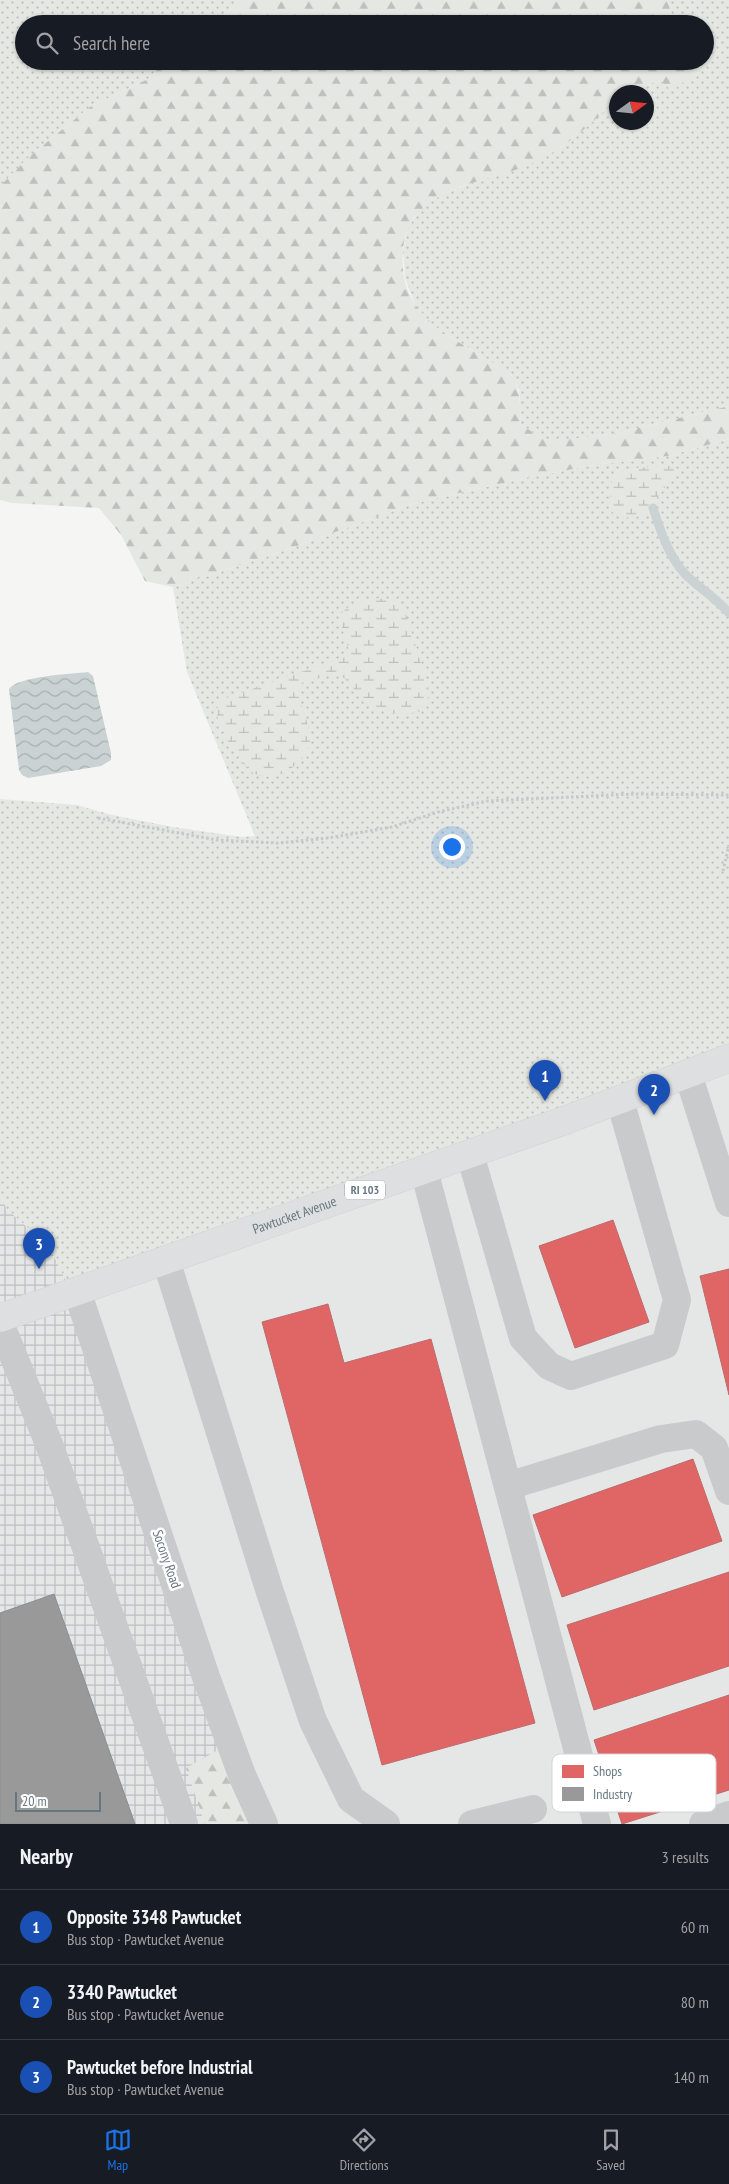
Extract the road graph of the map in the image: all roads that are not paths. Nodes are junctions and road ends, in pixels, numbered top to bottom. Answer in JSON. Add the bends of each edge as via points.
{"nodes":[{"id":1,"x":729,"y":1058,"type":"edge"},
{"id":2,"x":688,"y":1074,"type":"junction"},
{"id":3,"x":620,"y":1100,"type":"junction"},
{"id":4,"x":470,"y":1154,"type":"junction"},
{"id":5,"x":424,"y":1170,"type":"junction"},
{"id":6,"x":729,"y":1203,"type":"edge"},
{"id":7,"x":166,"y":1260,"type":"junction"},
{"id":8,"x":77,"y":1291,"type":"junction"},
{"id":9,"x":0,"y":1318,"type":"edge"},
{"id":10,"x":0,"y":1323,"type":"edge"},
{"id":11,"x":508,"y":1486,"type":"junction"},
{"id":12,"x":729,"y":1491,"type":"edge"},
{"id":13,"x":579,"y":1754,"type":"edge"},
{"id":14,"x":533,"y":1809,"type":"dead end"},
{"id":15,"x":184,"y":1824,"type":"edge"},
{"id":16,"x":264,"y":1824,"type":"edge"},
{"id":17,"x":386,"y":1824,"type":"edge"},
{"id":18,"x":472,"y":1824,"type":"edge"}],
"edges":[{"from":1,"to":2,"type":"main road","name":"Pawtucket Avenue","number":"RI 103"},
{"from":2,"to":3,"type":"main road","name":"Pawtucket Avenue","number":"RI 103"},
{"from":2,"to":6,"type":"lane"},
{"from":3,"to":4,"type":"main road","name":"Pawtucket Avenue","number":"RI 103"},
{"from":3,"to":4,"type":"lane","via":[[677,1300],[665,1345],[571,1376],[549,1366],[523,1338]]},
{"from":4,"to":5,"type":"main road","name":"Pawtucket Avenue","number":"RI 103"},
{"from":5,"to":7,"type":"main road","name":"Pawtucket Avenue","number":"RI 103"},
{"from":5,"to":11,"type":"lane"},
{"from":7,"to":8,"type":"main road","name":"Pawtucket Avenue","number":"RI 103"},
{"from":7,"to":17,"type":"lane","via":[[314,1721],[351,1799]]},
{"from":8,"to":9,"type":"main road","name":"Pawtucket Avenue","number":"RI 103"},
{"from":8,"to":16,"type":"lane","name":"Socony Road","via":[[206,1677]]},
{"from":10,"to":15,"type":"lane","via":[[50,1444]]},
{"from":11,"to":12,"type":"lane","via":[[661,1439],[696,1434],[714,1448]]},
{"from":11,"to":13,"type":"lane"},
{"from":14,"to":18,"type":"lane"}]}
